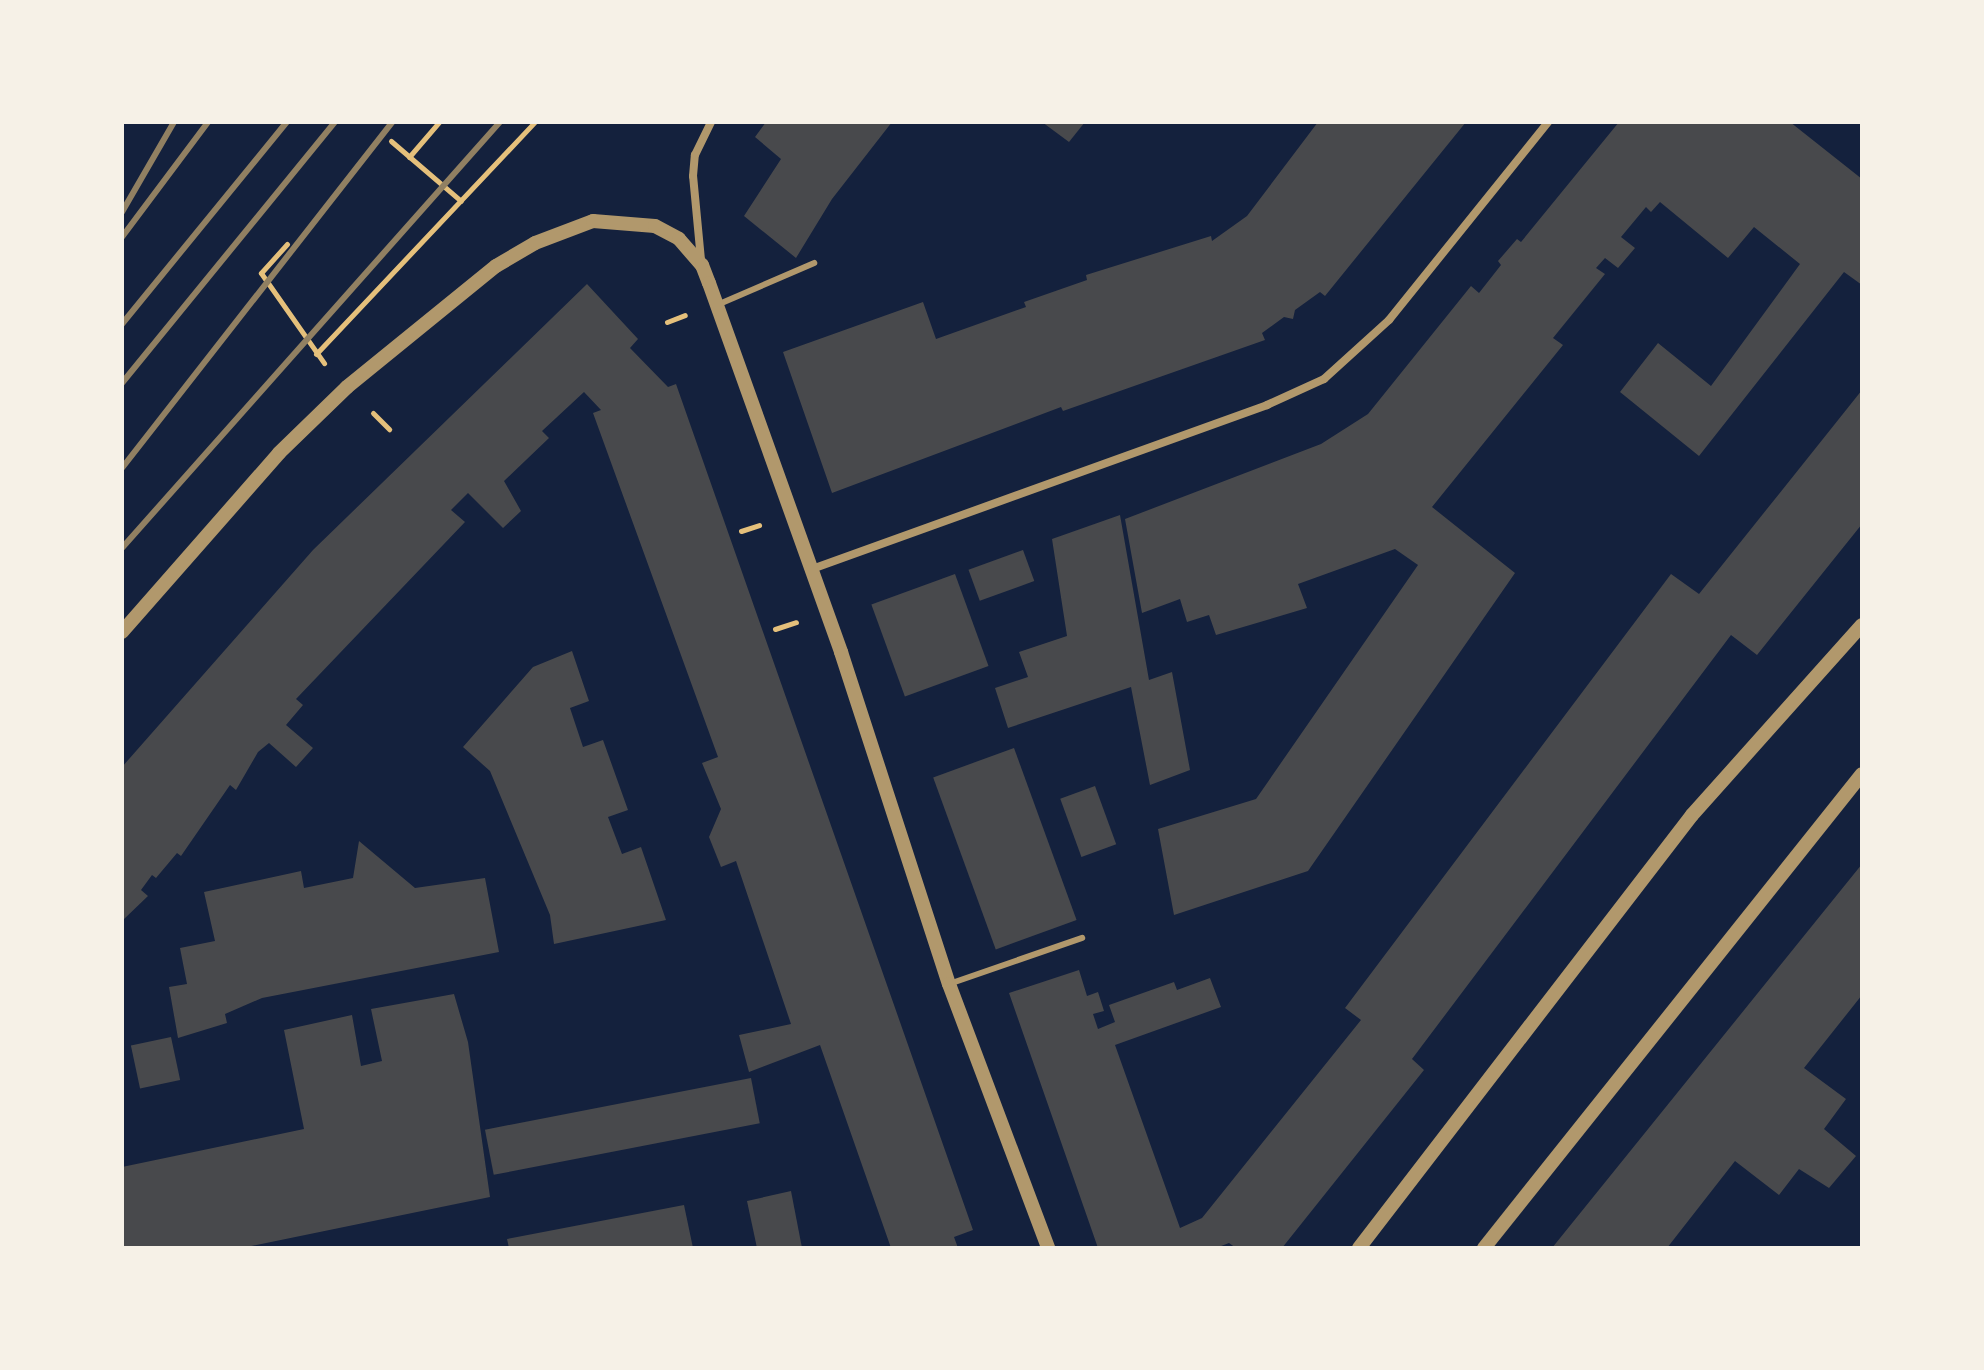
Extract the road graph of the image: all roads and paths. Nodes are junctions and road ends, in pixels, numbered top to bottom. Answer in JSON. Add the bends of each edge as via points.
{"nodes":[{"id":1,"x":439,"y":122,"type":"edge"},
{"id":2,"x":535,"y":122,"type":"edge"},
{"id":3,"x":711,"y":122,"type":"edge"},
{"id":4,"x":1548,"y":122,"type":"edge"},
{"id":5,"x":391,"y":141,"type":"dead end"},
{"id":6,"x":409,"y":157,"type":"junction"},
{"id":7,"x":461,"y":201,"type":"junction"},
{"id":8,"x":287,"y":244,"type":"dead end"},
{"id":9,"x":814,"y":263,"type":"dead end"},
{"id":10,"x":702,"y":265,"type":"junction"},
{"id":11,"x":717,"y":305,"type":"junction"},
{"id":12,"x":316,"y":354,"type":"junction"},
{"id":13,"x":347,"y":387,"type":"junction"},
{"id":14,"x":389,"y":429,"type":"dead end"},
{"id":15,"x":812,"y":569,"type":"junction"},
{"id":16,"x":1862,"y":625,"type":"edge"},
{"id":17,"x":122,"y":632,"type":"edge"},
{"id":18,"x":1862,"y":774,"type":"edge"},
{"id":19,"x":1082,"y":938,"type":"dead end"},
{"id":20,"x":949,"y":984,"type":"junction"},
{"id":21,"x":1048,"y":1248,"type":"edge"},
{"id":22,"x":1359,"y":1248,"type":"edge"},
{"id":23,"x":1484,"y":1248,"type":"edge"}],
"edges":[{"from":1,"to":6,"type":"path"},
{"from":2,"to":7,"type":"path"},
{"from":3,"to":10,"type":"street","via":[[695,155],[693,176]]},
{"from":4,"to":15,"type":"street","via":[[1389,320],[1324,379],[1267,405]]},
{"from":5,"to":6,"type":"path"},
{"from":6,"to":7,"type":"path"},
{"from":7,"to":12,"type":"path"},
{"from":8,"to":12,"type":"path","via":[[261,273]]},
{"from":9,"to":11,"type":"lane"},
{"from":10,"to":11,"type":"street"},
{"from":10,"to":13,"type":"street","via":[[679,239],[655,226],[624,220],[568,227],[496,266]]},
{"from":11,"to":15,"type":"street"},
{"from":12,"to":13,"type":"path"},
{"from":13,"to":14,"type":"path"},
{"from":13,"to":17,"type":"street","via":[[243,490]]},
{"from":15,"to":20,"type":"street"},
{"from":16,"to":22,"type":"street","via":[[1692,815]]},
{"from":18,"to":23,"type":"street"},
{"from":19,"to":20,"type":"lane"},
{"from":20,"to":21,"type":"street"}]}
